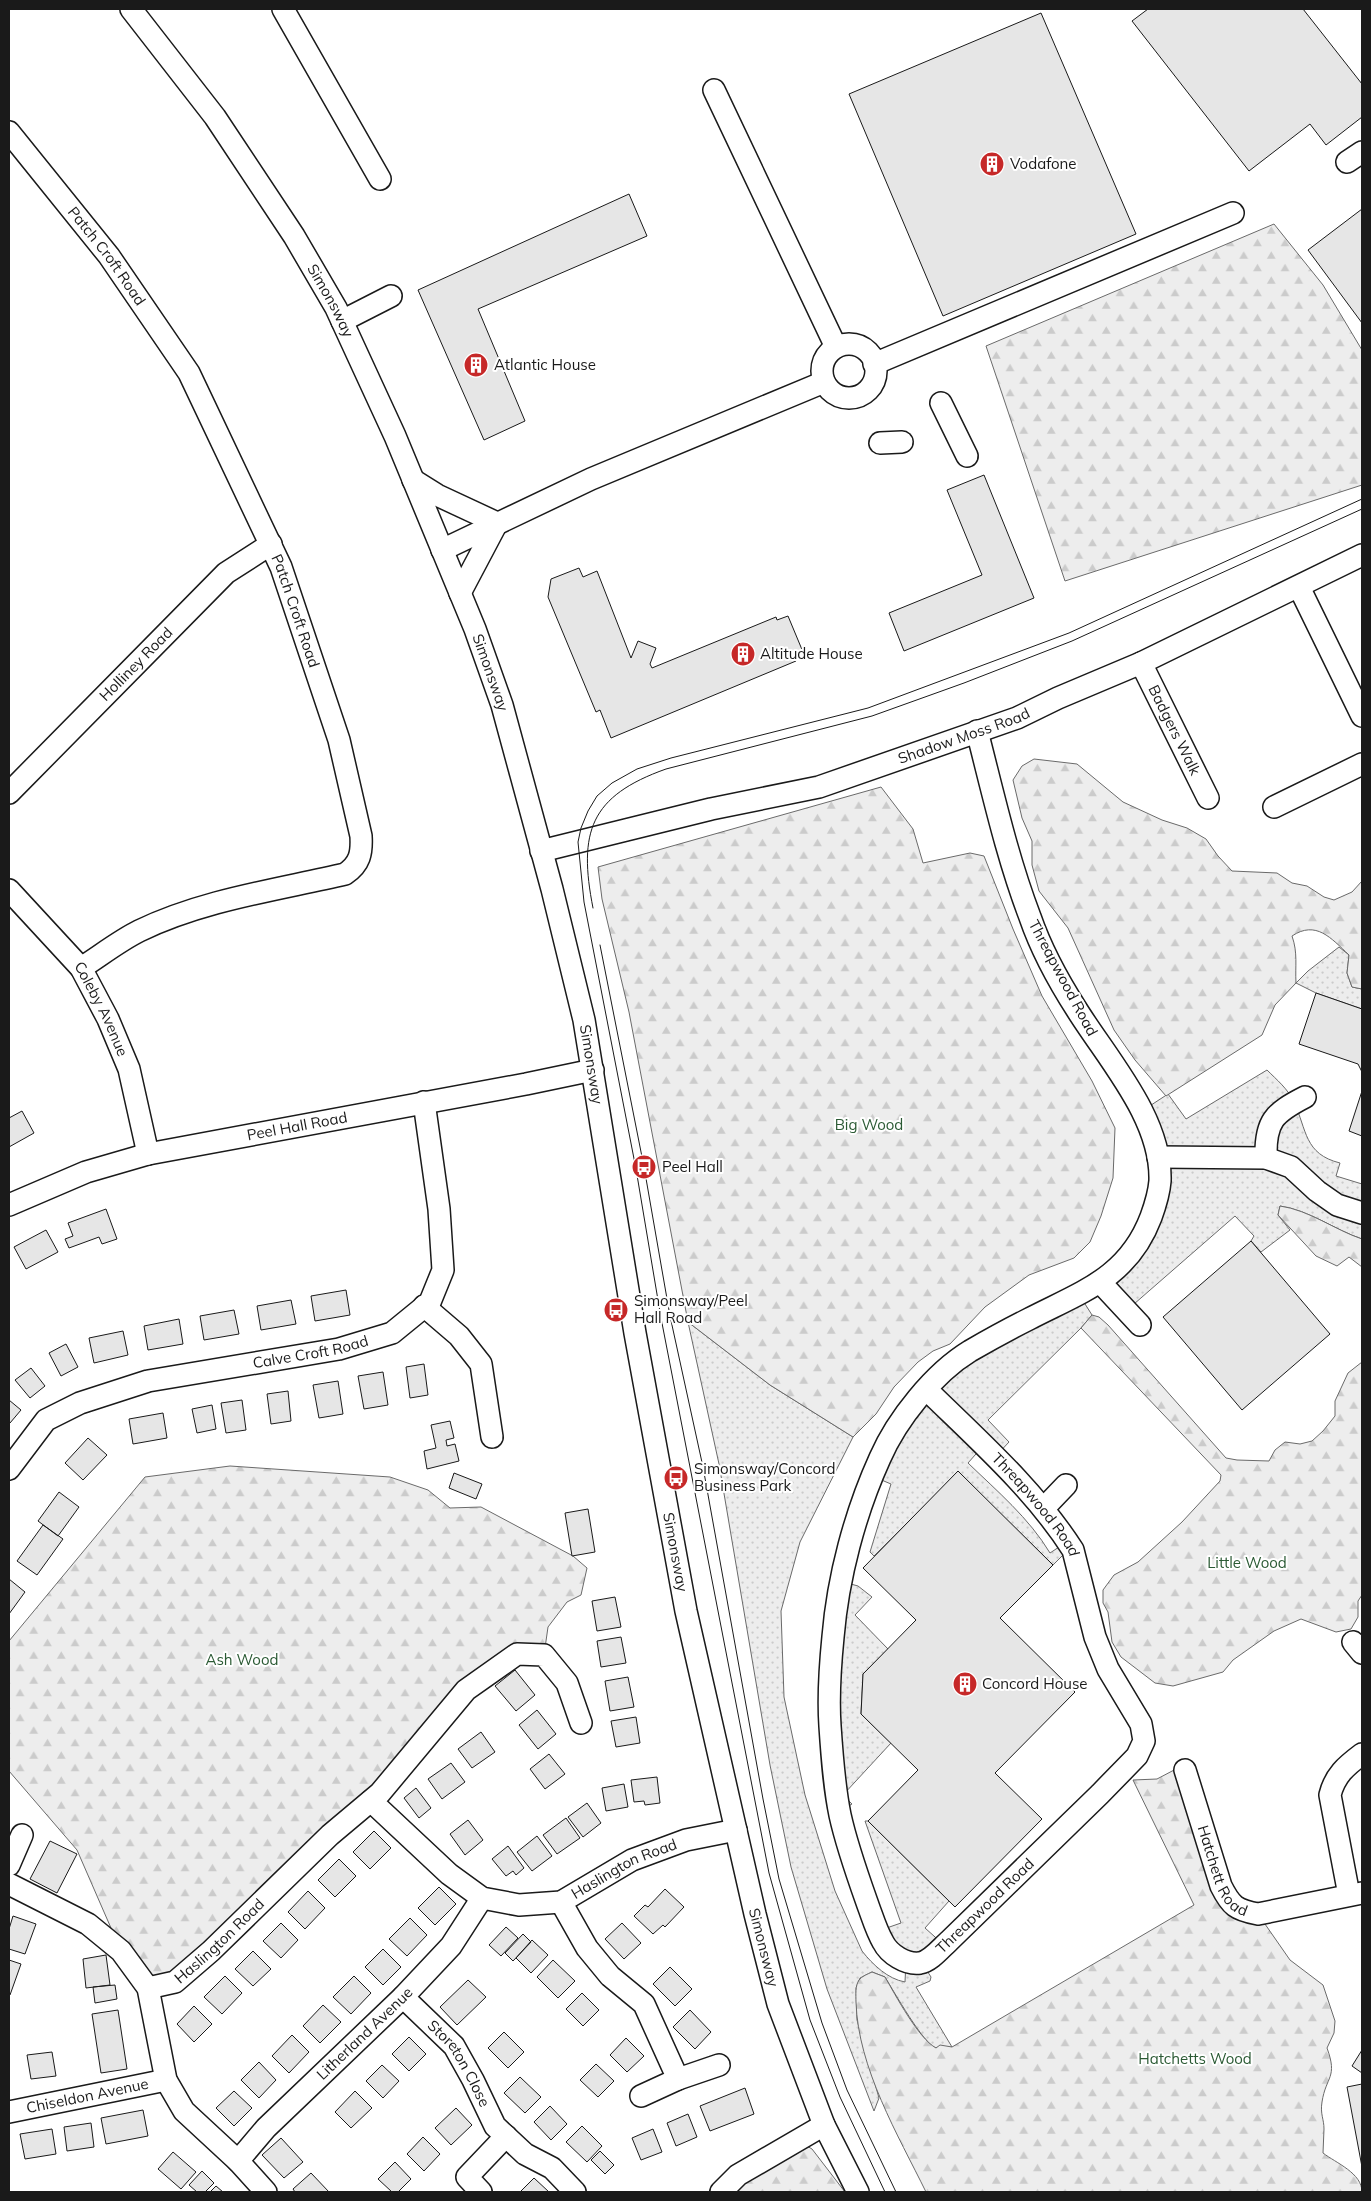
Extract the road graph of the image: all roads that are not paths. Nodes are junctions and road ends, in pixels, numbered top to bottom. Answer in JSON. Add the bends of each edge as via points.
{"nodes":[{"id":1,"x":131,"y":9,"type":"edge"},
{"id":2,"x":283,"y":9,"type":"edge"},
{"id":3,"x":714,"y":90,"type":"dead end"},
{"id":4,"x":9,"y":132,"type":"edge"},
{"id":5,"x":380,"y":179,"type":"dead end"},
{"id":6,"x":1233,"y":213,"type":"dead end"},
{"id":7,"x":391,"y":296,"type":"dead end"},
{"id":8,"x":342,"y":321,"type":"junction"},
{"id":9,"x":836,"y":347,"type":"junction"},
{"id":10,"x":874,"y":364,"type":"junction"},
{"id":11,"x":824,"y":382,"type":"junction"},
{"id":12,"x":941,"y":403,"type":"dead end"},
{"id":13,"x":902,"y":442,"type":"dead end"},
{"id":14,"x":880,"y":443,"type":"dead end"},
{"id":15,"x":966,"y":456,"type":"dead end"},
{"id":16,"x":413,"y":480,"type":"junction"},
{"id":17,"x":497,"y":523,"type":"junction"},
{"id":18,"x":271,"y":544,"type":"junction"},
{"id":19,"x":442,"y":550,"type":"junction"},
{"id":20,"x":1362,"y":555,"type":"edge"},
{"id":21,"x":1299,"y":587,"type":"junction"},
{"id":22,"x":460,"y":593,"type":"junction"},
{"id":23,"x":1141,"y":663,"type":"junction"},
{"id":24,"x":1362,"y":716,"type":"edge"},
{"id":25,"x":976,"y":731,"type":"junction"},
{"id":26,"x":1362,"y":764,"type":"edge"},
{"id":27,"x":9,"y":793,"type":"edge"},
{"id":28,"x":1208,"y":798,"type":"dead end"},
{"id":29,"x":1274,"y":807,"type":"dead end"},
{"id":30,"x":541,"y":851,"type":"junction"},
{"id":31,"x":9,"y":890,"type":"edge"},
{"id":32,"x":81,"y":968,"type":"junction"},
{"id":33,"x":593,"y":1070,"type":"junction"},
{"id":34,"x":1305,"y":1097,"type":"dead end"},
{"id":35,"x":424,"y":1102,"type":"junction"},
{"id":36,"x":148,"y":1154,"type":"junction"},
{"id":37,"x":1158,"y":1157,"type":"junction"},
{"id":38,"x":1266,"y":1158,"type":"junction"},
{"id":39,"x":9,"y":1205,"type":"edge"},
{"id":40,"x":1362,"y":1213,"type":"edge"},
{"id":41,"x":1100,"y":1282,"type":"junction"},
{"id":42,"x":424,"y":1306,"type":"junction"},
{"id":43,"x":1140,"y":1326,"type":"dead end"},
{"id":44,"x":926,"y":1389,"type":"junction"},
{"id":45,"x":492,"y":1437,"type":"dead end"},
{"id":46,"x":9,"y":1469,"type":"edge"},
{"id":47,"x":1066,"y":1485,"type":"dead end"},
{"id":48,"x":1044,"y":1508,"type":"junction"},
{"id":49,"x":581,"y":1723,"type":"dead end"},
{"id":50,"x":1362,"y":1754,"type":"edge"},
{"id":51,"x":1184,"y":1770,"type":"dead end"},
{"id":52,"x":371,"y":1801,"type":"junction"},
{"id":53,"x":736,"y":1830,"type":"junction"},
{"id":54,"x":22,"y":1835,"type":"dead end"},
{"id":55,"x":9,"y":1866,"type":"edge"},
{"id":56,"x":9,"y":1884,"type":"edge"},
{"id":57,"x":1356,"y":1894,"type":"edge"},
{"id":58,"x":482,"y":1898,"type":"junction"},
{"id":59,"x":561,"y":1902,"type":"junction"},
{"id":60,"x":148,"y":1988,"type":"junction"},
{"id":61,"x":403,"y":1997,"type":"junction"},
{"id":62,"x":719,"y":2065,"type":"dead end"},
{"id":63,"x":166,"y":2080,"type":"junction"},
{"id":64,"x":678,"y":2080,"type":"junction"},
{"id":65,"x":641,"y":2096,"type":"dead end"},
{"id":66,"x":9,"y":2112,"type":"edge"},
{"id":67,"x":824,"y":2124,"type":"junction"},
{"id":68,"x":506,"y":2136,"type":"junction"},
{"id":69,"x":238,"y":2161,"type":"junction"},
{"id":70,"x":474,"y":2185,"type":"edge"},
{"id":71,"x":266,"y":2192,"type":"edge"},
{"id":72,"x":575,"y":2192,"type":"edge"},
{"id":73,"x":721,"y":2192,"type":"edge"},
{"id":74,"x":858,"y":2192,"type":"edge"}],
"edges":[{"from":1,"to":8,"type":"street","name":"Simonsway","via":[[215,117],[294,236]]},
{"from":2,"to":5,"type":"street"},
{"from":3,"to":9,"type":"street"},
{"from":4,"to":18,"type":"street","name":"Patch Croft Road","via":[[109,256],[189,373]]},
{"from":6,"to":10,"type":"street"},
{"from":7,"to":8,"type":"street"},
{"from":8,"to":16,"type":"street","name":"Simonsway"},
{"from":9,"to":10,"type":"street","via":[[852,344],[860,347]]},
{"from":9,"to":11,"type":"street","via":[[824,360]]},
{"from":10,"to":11,"type":"street","via":[[872,383],[860,395],[844,397]]},
{"from":11,"to":17,"type":"street","via":[[591,478]]},
{"from":12,"to":15,"type":"street"},
{"from":13,"to":14,"type":"street"},
{"from":16,"to":17,"type":"street"},
{"from":16,"to":19,"type":"street","name":"Simonsway"},
{"from":17,"to":19,"type":"street"},
{"from":17,"to":22,"type":"street"},
{"from":18,"to":27,"type":"street","name":"Holliney Road","via":[[226,573]]},
{"from":18,"to":32,"type":"street","name":"Patch Croft Road","via":[[338,740],[361,836],[359,860],[345,874],[236,898],[170,917],[137,932]]},
{"from":19,"to":22,"type":"street","name":"Simonsway"},
{"from":20,"to":21,"type":"street","name":"Shadow Moss Road"},
{"from":21,"to":23,"type":"street","name":"Shadow Moss Road"},
{"from":21,"to":24,"type":"street"},
{"from":22,"to":30,"type":"street","name":"Simonsway","via":[[502,705]]},
{"from":23,"to":25,"type":"street","name":"Shadow Moss Road","via":[[1017,718]]},
{"from":23,"to":28,"type":"street","name":"Badgers Walk"},
{"from":25,"to":30,"type":"street","name":"Shadow Moss Road","via":[[819,787],[711,809]]},
{"from":25,"to":37,"type":"street","name":"Threapwood Road","via":[[1030,919],[1075,1007],[1151,1128]]},
{"from":26,"to":29,"type":"street"},
{"from":30,"to":33,"type":"street","name":"Simonsway","via":[[584,1020]]},
{"from":31,"to":32,"type":"street","name":"Coleby Avenue"},
{"from":32,"to":36,"type":"street","name":"Coleby Avenue","via":[[129,1069]]},
{"from":33,"to":35,"type":"street","name":"Peel Hall Road"},
{"from":33,"to":53,"type":"street","name":"Simonsway","via":[[635,1332],[685,1602]]},
{"from":34,"to":38,"type":"street","via":[[1283,1108],[1272,1122],[1267,1133]]},
{"from":35,"to":36,"type":"street","name":"Peel Hall Road"},
{"from":35,"to":42,"type":"street","name":"Calve Croft Road","via":[[439,1209],[443,1270],[430,1302]]},
{"from":36,"to":39,"type":"street","name":"Peel Hall Road","via":[[86,1172]]},
{"from":37,"to":38,"type":"street"},
{"from":37,"to":41,"type":"street","name":"Threapwood Road","via":[[1160,1182],[1148,1225],[1124,1262]]},
{"from":38,"to":40,"type":"street","via":[[1291,1167],[1337,1206]]},
{"from":41,"to":43,"type":"street"},
{"from":41,"to":44,"type":"street","name":"Threapwood Road","via":[[1080,1296],[1030,1318],[970,1352]]},
{"from":42,"to":45,"type":"street","via":[[459,1336],[481,1364]]},
{"from":42,"to":46,"type":"street","name":"Calve Croft Road","via":[[392,1333],[339,1349],[148,1381],[80,1403],[46,1420]]},
{"from":44,"to":48,"type":"street","name":"Threapwood Road"},
{"from":44,"to":48,"type":"street","name":"Threapwood Road","via":[[895,1431],[872,1476],[840,1581],[829,1693],[840,1814],[855,1869],[882,1942],[892,1954],[914,1963],[929,1959],[949,1941],[1100,1794],[1137,1756],[1144,1741],[1142,1724],[1108,1668],[1094,1637],[1073,1550]]},
{"from":47,"to":48,"type":"street"},
{"from":49,"to":52,"type":"street","name":"Haslington Road","via":[[567,1683],[544,1655],[517,1654],[466,1690]]},
{"from":50,"to":57,"type":"street","via":[[1339,1773],[1330,1796]]},
{"from":51,"to":57,"type":"street","name":"Hatchett Road","via":[[1229,1902],[1242,1911],[1258,1914]]},
{"from":52,"to":58,"type":"street","name":"Haslington Road","via":[[449,1874]]},
{"from":52,"to":60,"type":"street","name":"Haslington Road","via":[[330,1835],[175,1982]]},
{"from":53,"to":59,"type":"street","name":"Haslington Road","via":[[686,1840],[632,1860]]},
{"from":53,"to":67,"type":"street","name":"Simonsway","via":[[778,2004]]},
{"from":54,"to":55,"type":"street"},
{"from":56,"to":60,"type":"street","via":[[88,1924],[121,1951]]},
{"from":58,"to":59,"type":"street","name":"Haslington Road","via":[[518,1905]]},
{"from":58,"to":61,"type":"street","name":"Litherland Avenue","via":[[451,1946]]},
{"from":59,"to":64,"type":"street","via":[[587,1948],[610,1976],[644,2004]]},
{"from":60,"to":63,"type":"street"},
{"from":61,"to":68,"type":"street","name":"Storeton Close","via":[[454,2046],[495,2126]]},
{"from":61,"to":69,"type":"street","name":"Litherland Avenue","via":[[266,2128]]},
{"from":62,"to":64,"type":"street"},
{"from":63,"to":66,"type":"street","name":"Chiseldon Avenue"},
{"from":63,"to":69,"type":"street","via":[[184,2111]]},
{"from":64,"to":65,"type":"street"},
{"from":67,"to":73,"type":"street","via":[[738,2175]]},
{"from":67,"to":74,"type":"street","name":"Simonsway"},
{"from":68,"to":70,"type":"street"},
{"from":68,"to":72,"type":"street","name":"Storeton Close","via":[[525,2154],[552,2168]]},
{"from":69,"to":71,"type":"street"}]}
